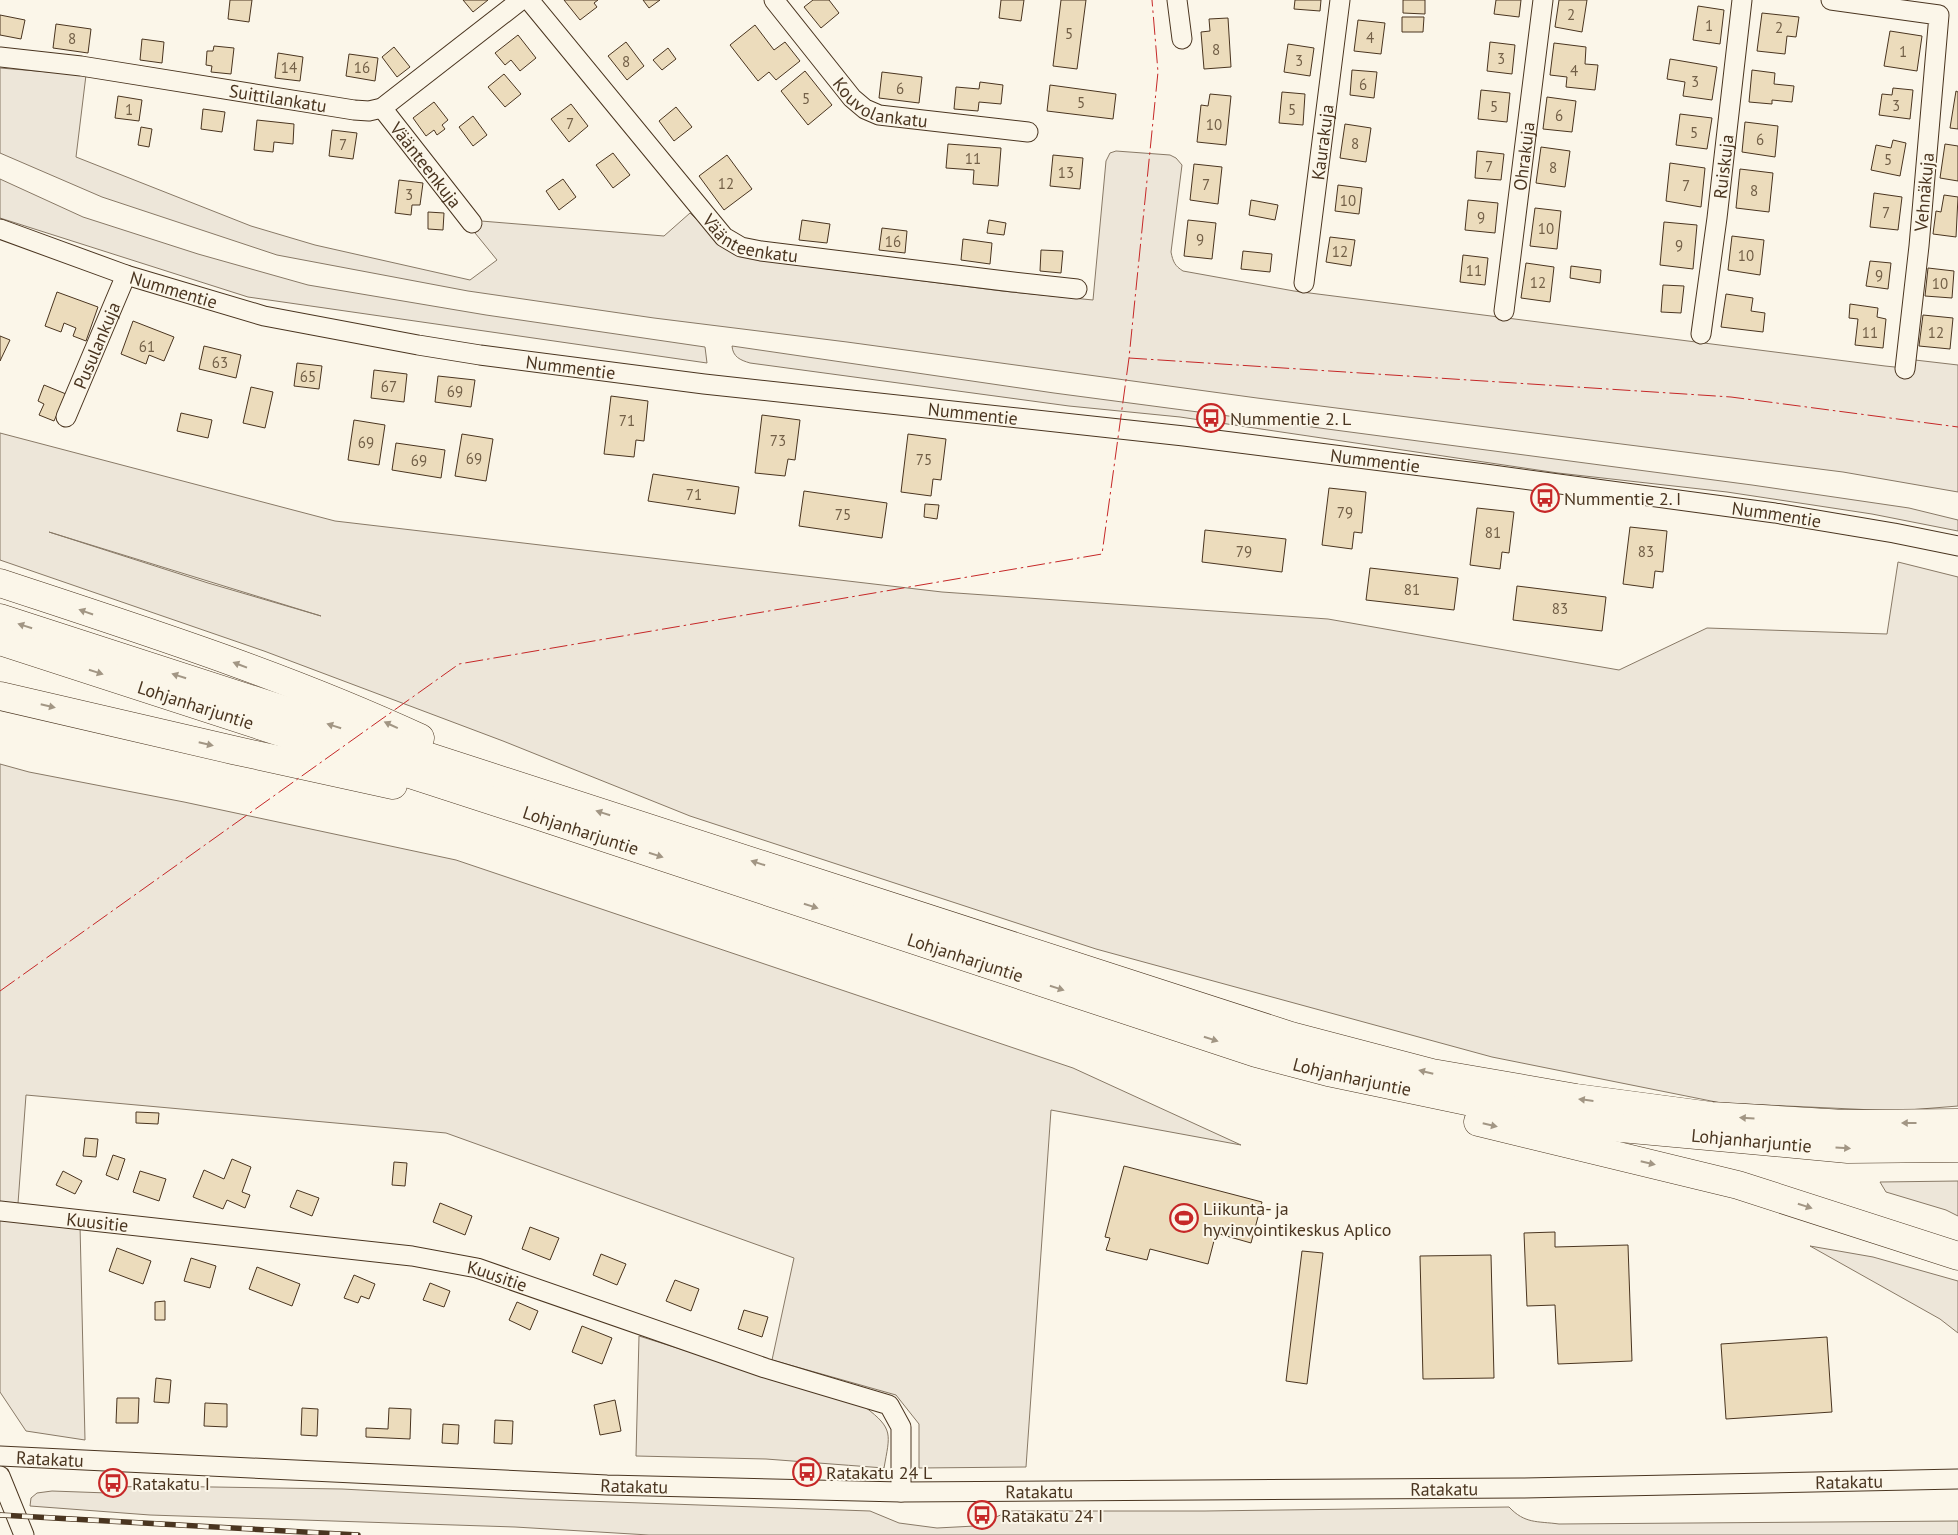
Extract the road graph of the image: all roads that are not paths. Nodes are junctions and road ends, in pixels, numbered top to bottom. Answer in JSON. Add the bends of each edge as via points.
{"nodes":[{"id":1,"x":521,"y":0,"type":"edge"},
{"id":2,"x":530,"y":0,"type":"edge"},
{"id":3,"x":774,"y":0,"type":"edge"},
{"id":4,"x":1177,"y":0,"type":"edge"},
{"id":5,"x":1340,"y":0,"type":"edge"},
{"id":6,"x":1543,"y":0,"type":"edge"},
{"id":7,"x":1742,"y":0,"type":"edge"},
{"id":8,"x":1831,"y":0,"type":"edge"},
{"id":9,"x":1182,"y":39,"type":"dead end"},
{"id":10,"x":0,"y":58,"type":"edge"},
{"id":11,"x":382,"y":108,"type":"junction"},
{"id":12,"x":1028,"y":132,"type":"dead end"},
{"id":13,"x":472,"y":223,"type":"dead end"},
{"id":14,"x":0,"y":229,"type":"edge"},
{"id":15,"x":126,"y":275,"type":"junction"},
{"id":16,"x":1304,"y":283,"type":"dead end"},
{"id":17,"x":1077,"y":289,"type":"dead end"},
{"id":18,"x":1504,"y":311,"type":"dead end"},
{"id":19,"x":1700,"y":334,"type":"dead end"},
{"id":20,"x":1905,"y":369,"type":"dead end"},
{"id":21,"x":66,"y":417,"type":"dead end"},
{"id":22,"x":1958,"y":546,"type":"edge"},
{"id":23,"x":0,"y":583,"type":"edge"},
{"id":24,"x":0,"y":618,"type":"edge"},
{"id":25,"x":0,"y":641,"type":"edge"},
{"id":26,"x":0,"y":696,"type":"edge"},
{"id":27,"x":529,"y":801,"type":"junction"},
{"id":28,"x":1328,"y":1072,"type":"junction"},
{"id":29,"x":1958,"y":1123,"type":"edge"},
{"id":30,"x":1958,"y":1148,"type":"edge"},
{"id":31,"x":0,"y":1210,"type":"edge"},
{"id":32,"x":1958,"y":1256,"type":"edge"},
{"id":33,"x":0,"y":1456,"type":"edge"},
{"id":34,"x":0,"y":1476,"type":"edge"},
{"id":35,"x":1958,"y":1479,"type":"edge"},
{"id":36,"x":901,"y":1492,"type":"junction"},
{"id":37,"x":24,"y":1535,"type":"edge"}],
"edges":[{"from":1,"to":11,"type":"street"},
{"from":2,"to":17,"type":"street","name":"Väänteenkatu","via":[[724,236],[741,247]]},
{"from":3,"to":12,"type":"street","name":"Kouvolankatu","via":[[832,75],[865,109],[879,115]]},
{"from":4,"to":9,"type":"street"},
{"from":5,"to":16,"type":"street","name":"Kaurakuja"},
{"from":6,"to":18,"type":"street","name":"Ohrakuja"},
{"from":7,"to":19,"type":"street","name":"Ruiskuja"},
{"from":8,"to":20,"type":"street","name":"Vehnäkuja","via":[[1940,15]]},
{"from":10,"to":11,"type":"street","name":"Suittilankatu","via":[[81,66],[354,110]]},
{"from":11,"to":13,"type":"street","name":"Väänteenkuja"},
{"from":14,"to":15,"type":"street","name":"Nummentie"},
{"from":15,"to":21,"type":"street","name":"Pusulankuja"},
{"from":15,"to":22,"type":"street","name":"Nummentie","via":[[264,316],[480,355],[704,384],[1184,436],[1476,472],[1746,508]]},
{"from":27,"to":23,"type":"highway","one_way":true,"via":[[357,709],[212,654]]},
{"from":27,"to":24,"type":"highway","name":"Lohjanharjuntie","one_way":true},
{"from":25,"to":27,"type":"highway","name":"Lohjanharjuntie","one_way":true},
{"from":26,"to":27,"type":"highway","one_way":true,"via":[[319,769]]},
{"from":27,"to":28,"type":"highway","name":"Lohjanharjuntie","one_way":true,"via":[[1256,1054]]},
{"from":29,"to":27,"type":"highway","name":"Lohjanharjuntie","one_way":true,"via":[[1845,1124],[1711,1116],[1576,1098],[1432,1073],[1292,1036]]},
{"from":28,"to":30,"type":"highway","name":"Lohjanharjuntie","one_way":true,"via":[[1577,1124],[1848,1149]]},
{"from":28,"to":32,"type":"highway","one_way":true,"via":[[1381,1099],[1738,1185]]},
{"from":31,"to":36,"type":"street","name":"Kuusitie","via":[[412,1256],[477,1268],[765,1368],[889,1405],[901,1427]]},
{"from":33,"to":36,"type":"street","name":"Ratakatu","via":[[619,1486]]},
{"from":34,"to":37,"type":"street"},
{"from":35,"to":36,"type":"street","name":"Ratakatu","via":[[1520,1488]]}]}
